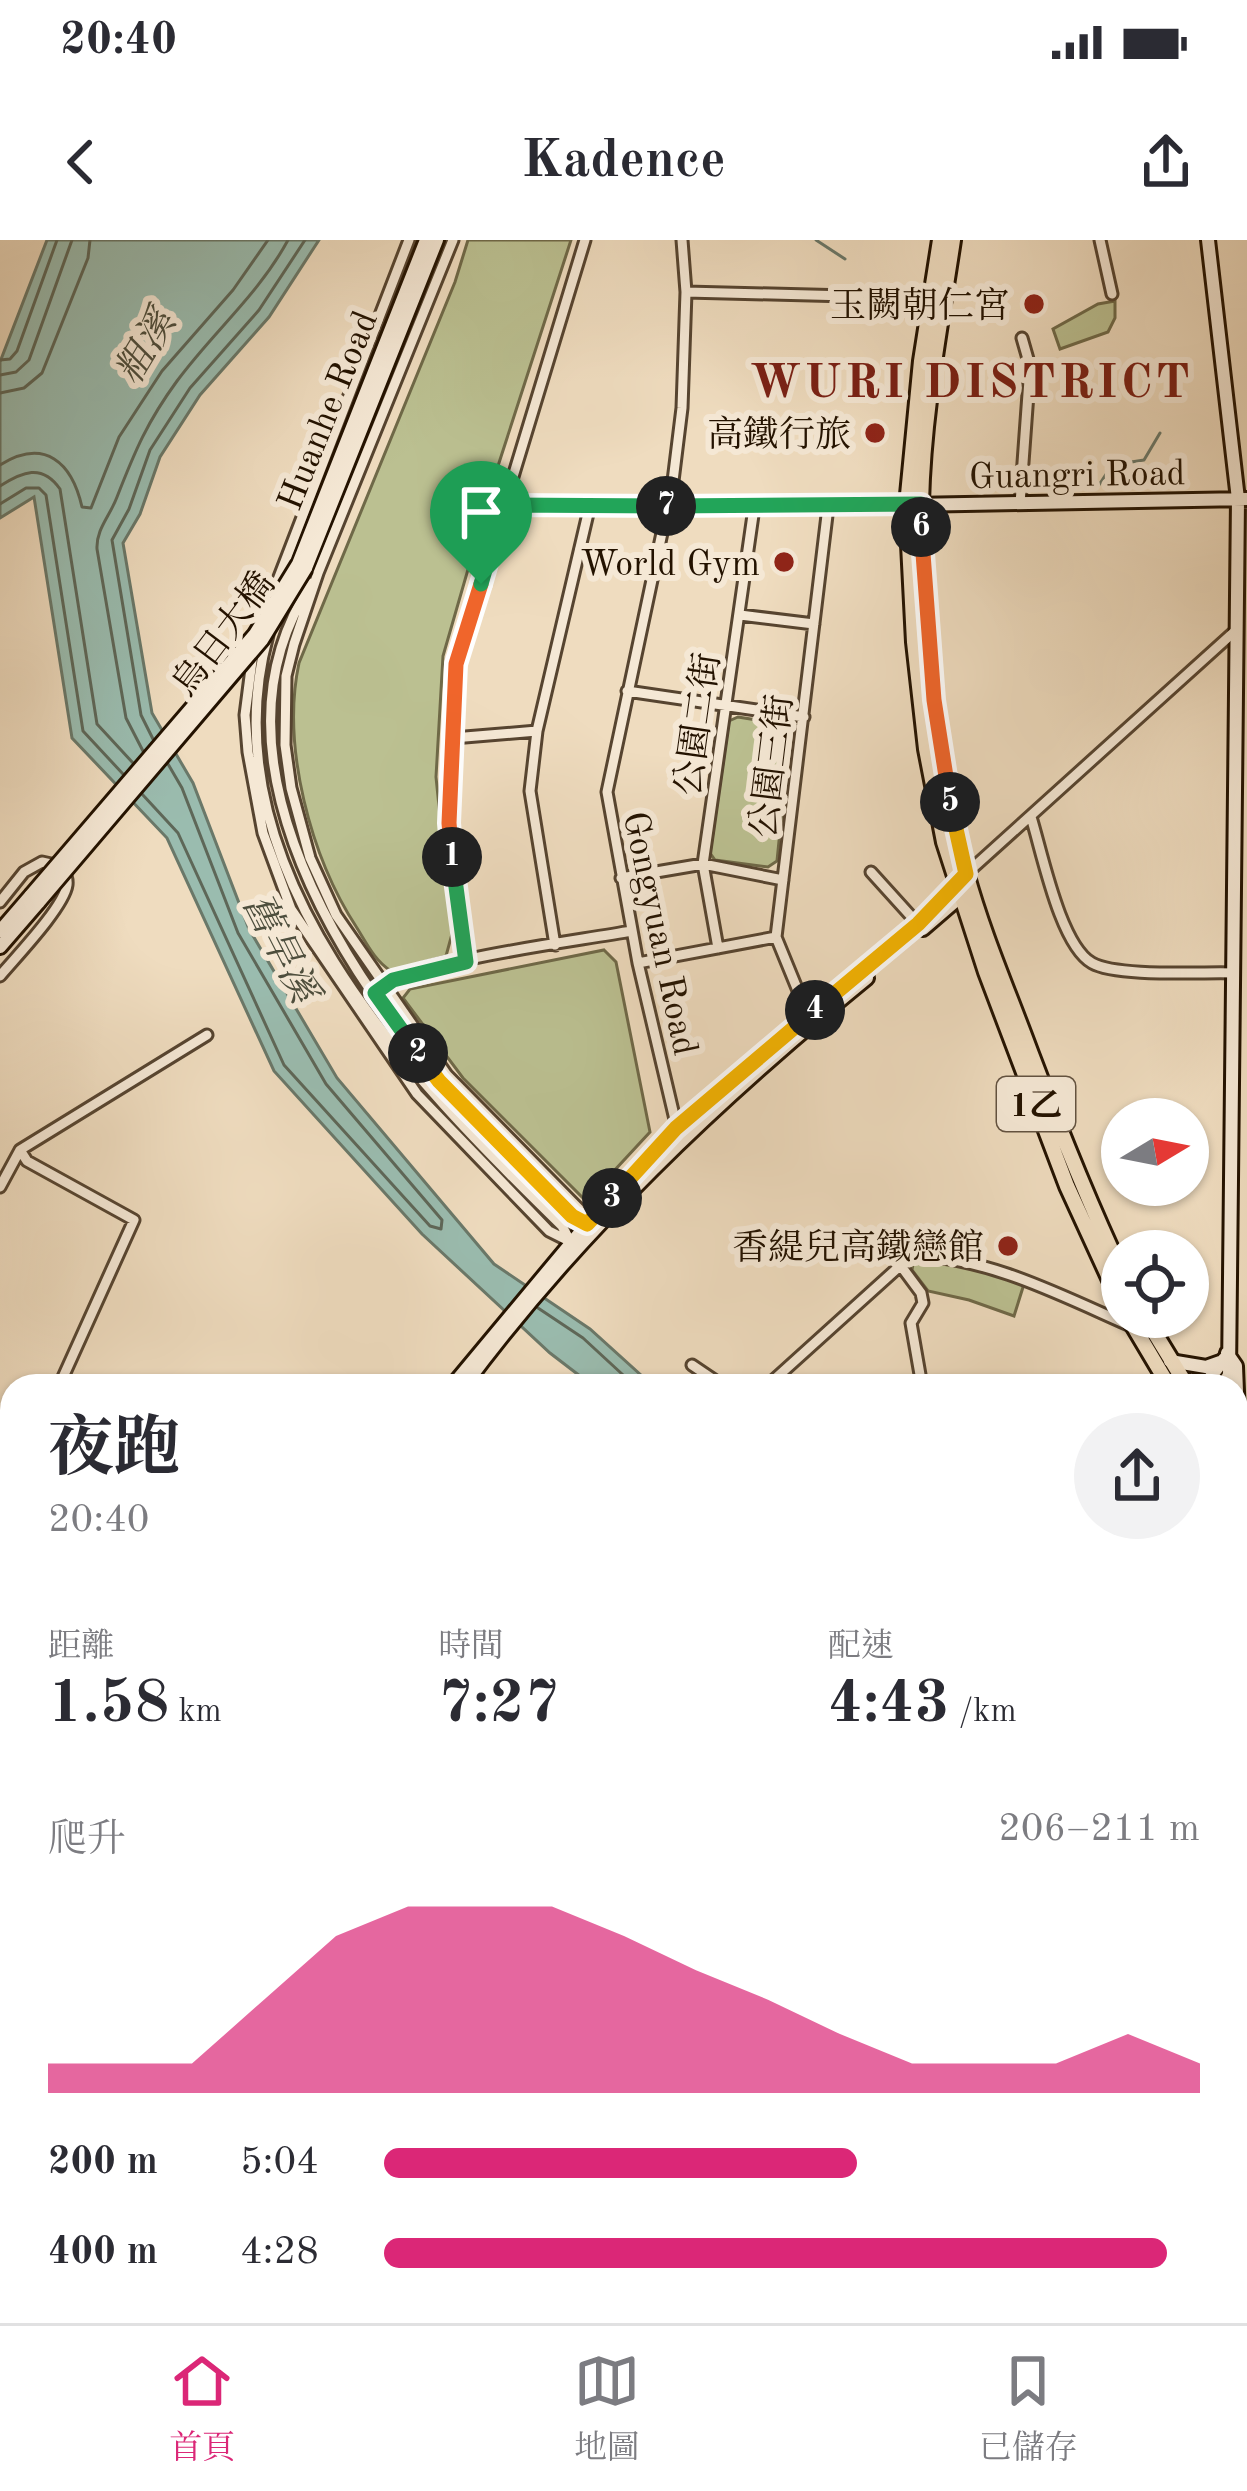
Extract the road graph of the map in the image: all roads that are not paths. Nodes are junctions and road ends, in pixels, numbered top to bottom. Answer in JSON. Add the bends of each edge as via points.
{"nodes":[{"id":1,"x":409,"y":240,"type":"edge"},
{"id":2,"x":426,"y":240,"type":"edge"},
{"id":3,"x":437,"y":240,"type":"edge"},
{"id":4,"x":453,"y":240,"type":"edge"},
{"id":5,"x":584,"y":240,"type":"edge"},
{"id":6,"x":682,"y":240,"type":"edge"},
{"id":7,"x":940,"y":240,"type":"edge"},
{"id":8,"x":953,"y":240,"type":"edge"},
{"id":9,"x":1100,"y":240,"type":"edge"},
{"id":10,"x":1208,"y":240,"type":"edge"},
{"id":11,"x":686,"y":292,"type":"junction"},
{"id":12,"x":1112,"y":294,"type":"dead end"},
{"id":13,"x":849,"y":296,"type":"dead end"},
{"id":14,"x":1022,"y":338,"type":"dead end"},
{"id":15,"x":1242,"y":499,"type":"edge"},
{"id":16,"x":1020,"y":504,"type":"junction"},
{"id":17,"x":504,"y":505,"type":"junction"},
{"id":18,"x":590,"y":505,"type":"junction"},
{"id":19,"x":914,"y":505,"type":"junction"},
{"id":20,"x":667,"y":506,"type":"junction"},
{"id":21,"x":828,"y":507,"type":"junction"},
{"id":22,"x":754,"y":508,"type":"junction"},
{"id":23,"x":1241,"y":605,"type":"edge"},
{"id":24,"x":740,"y":615,"type":"junction"},
{"id":25,"x":814,"y":624,"type":"junction"},
{"id":26,"x":1234,"y":632,"type":"junction"},
{"id":27,"x":627,"y":692,"type":"junction"},
{"id":28,"x":725,"y":708,"type":"junction"},
{"id":29,"x":804,"y":716,"type":"junction"},
{"id":30,"x":537,"y":731,"type":"junction"},
{"id":31,"x":453,"y":738,"type":"junction"},
{"id":32,"x":1030,"y":817,"type":"junction"},
{"id":33,"x":1240,"y":861,"type":"edge"},
{"id":34,"x":703,"y":864,"type":"junction"},
{"id":35,"x":872,"y":872,"type":"dead end"},
{"id":36,"x":966,"y":874,"type":"junction"},
{"id":37,"x":621,"y":878,"type":"junction"},
{"id":38,"x":782,"y":880,"type":"junction"},
{"id":39,"x":958,"y":893,"type":"junction"},
{"id":40,"x":0,"y":902,"type":"edge"},
{"id":41,"x":918,"y":924,"type":"junction"},
{"id":42,"x":631,"y":931,"type":"junction"},
{"id":43,"x":0,"y":932,"type":"edge"},
{"id":44,"x":776,"y":937,"type":"junction"},
{"id":45,"x":555,"y":945,"type":"junction"},
{"id":46,"x":0,"y":947,"type":"edge"},
{"id":47,"x":718,"y":948,"type":"junction"},
{"id":48,"x":466,"y":962,"type":"junction"},
{"id":49,"x":638,"y":963,"type":"junction"},
{"id":50,"x":1233,"y":973,"type":"junction"},
{"id":51,"x":0,"y":976,"type":"edge"},
{"id":52,"x":380,"y":989,"type":"junction"},
{"id":53,"x":359,"y":1004,"type":"junction"},
{"id":54,"x":810,"y":1020,"type":"junction"},
{"id":55,"x":207,"y":1035,"type":"dead end"},
{"id":56,"x":679,"y":1133,"type":"junction"},
{"id":57,"x":20,"y":1150,"type":"junction"},
{"id":58,"x":0,"y":1187,"type":"edge"},
{"id":59,"x":591,"y":1227,"type":"junction"},
{"id":60,"x":1102,"y":1230,"type":"edge"},
{"id":61,"x":574,"y":1246,"type":"junction"},
{"id":62,"x":1101,"y":1261,"type":"edge"},
{"id":63,"x":901,"y":1266,"type":"junction"},
{"id":64,"x":1101,"y":1307,"type":"edge"},
{"id":65,"x":1144,"y":1338,"type":"edge"},
{"id":66,"x":1150,"y":1338,"type":"edge"},
{"id":67,"x":490,"y":1346,"type":"junction"},
{"id":68,"x":1233,"y":1360,"type":"edge"},
{"id":69,"x":1170,"y":1361,"type":"junction"},
{"id":70,"x":692,"y":1365,"type":"dead end"},
{"id":71,"x":64,"y":1374,"type":"edge"},
{"id":72,"x":463,"y":1374,"type":"edge"},
{"id":73,"x":472,"y":1374,"type":"edge"},
{"id":74,"x":705,"y":1374,"type":"edge"},
{"id":75,"x":780,"y":1374,"type":"edge"},
{"id":76,"x":920,"y":1374,"type":"edge"},
{"id":77,"x":1162,"y":1374,"type":"edge"},
{"id":78,"x":1181,"y":1374,"type":"edge"}],
"edges":[{"from":1,"to":53,"type":"street","via":[[256,640],[245,716],[275,872],[308,938]]},
{"from":2,"to":43,"type":"street","name":"Huanhe Road","bridge":true,"via":[[286,588]]},
{"from":3,"to":46,"type":"street","name":"烏日大橋","bridge":true,"via":[[294,592]]},
{"from":4,"to":52,"type":"street","via":[[318,573],[286,676],[291,788],[321,886]]},
{"from":5,"to":17,"type":"street"},
{"from":6,"to":11,"type":"street","name":"Gongyuan Road"},
{"from":7,"to":19,"type":"main road","number":"1乙","via":[[921,361]]},
{"from":8,"to":19,"type":"main road","number":"1乙"},
{"from":9,"to":12,"type":"street"},
{"from":10,"to":15,"type":"street"},
{"from":11,"to":13,"type":"street"},
{"from":11,"to":20,"type":"street","name":"Gongyuan Road","via":[[682,408]]},
{"from":14,"to":16,"type":"street","via":[[1030,366]]},
{"from":15,"to":16,"type":"street","name":"Guangri Road"},
{"from":15,"to":23,"type":"street"},
{"from":16,"to":19,"type":"street","name":"Guangri Road"},
{"from":17,"to":18,"type":"street"},
{"from":17,"to":31,"type":"street","via":[[456,664]]},
{"from":18,"to":20,"type":"street"},
{"from":18,"to":30,"type":"street"},
{"from":19,"to":21,"type":"street"},
{"from":19,"to":36,"type":"main road","number":"1乙","via":[[934,700]]},
{"from":19,"to":39,"type":"main road","number":"1乙","via":[[914,642],[926,749]]},
{"from":20,"to":22,"type":"street"},
{"from":20,"to":27,"type":"street","name":"Gongyuan Road"},
{"from":21,"to":22,"type":"street"},
{"from":21,"to":25,"type":"street","name":"公園三街"},
{"from":22,"to":24,"type":"street","name":"公園二街"},
{"from":23,"to":26,"type":"street"},
{"from":24,"to":25,"type":"street"},
{"from":24,"to":28,"type":"street","name":"公園二街"},
{"from":25,"to":29,"type":"street","name":"公園三街"},
{"from":26,"to":32,"type":"street"},
{"from":26,"to":33,"type":"street"},
{"from":27,"to":28,"type":"street"},
{"from":27,"to":37,"type":"street","name":"Gongyuan Road","via":[[607,792]]},
{"from":28,"to":29,"type":"street"},
{"from":28,"to":34,"type":"street","name":"公園二街"},
{"from":29,"to":38,"type":"street","name":"公園三街"},
{"from":30,"to":31,"type":"street"},
{"from":30,"to":45,"type":"street","via":[[530,791]]},
{"from":31,"to":48,"type":"street","via":[[449,823]]},
{"from":32,"to":36,"type":"street"},
{"from":32,"to":50,"type":"street","via":[[1070,940],[1089,962]]},
{"from":33,"to":50,"type":"street"},
{"from":34,"to":37,"type":"street"},
{"from":34,"to":38,"type":"street"},
{"from":34,"to":47,"type":"street","name":"公園二街"},
{"from":35,"to":41,"type":"street"},
{"from":36,"to":39,"type":"street"},
{"from":36,"to":60,"type":"main road","number":"1乙"},
{"from":37,"to":42,"type":"street","name":"Gongyuan Road"},
{"from":38,"to":44,"type":"street","name":"公園三街"},
{"from":39,"to":41,"type":"street"},
{"from":39,"to":54,"type":"street"},
{"from":39,"to":62,"type":"main road","number":"1乙"},
{"from":40,"to":51,"type":"street","via":[[42,862],[65,875],[58,903]]},
{"from":41,"to":54,"type":"street"},
{"from":42,"to":45,"type":"street"},
{"from":42,"to":49,"type":"street","name":"Gongyuan Road"},
{"from":44,"to":47,"type":"street"},
{"from":44,"to":54,"type":"street","name":"公園三街"},
{"from":45,"to":48,"type":"street"},
{"from":47,"to":49,"type":"street"},
{"from":48,"to":52,"type":"street"},
{"from":49,"to":56,"type":"street","name":"Gongyuan Road"},
{"from":50,"to":68,"type":"street"},
{"from":52,"to":53,"type":"street"},
{"from":52,"to":59,"type":"street","via":[[447,1075]]},
{"from":53,"to":61,"type":"street","via":[[416,1094],[549,1231]]},
{"from":54,"to":56,"type":"street"},
{"from":55,"to":57,"type":"street"},
{"from":56,"to":59,"type":"street"},
{"from":57,"to":58,"type":"street"},
{"from":57,"to":71,"type":"street","via":[[134,1220]]},
{"from":59,"to":61,"type":"street"},
{"from":61,"to":67,"type":"street"},
{"from":63,"to":64,"type":"street","via":[[912,1255],[946,1256]]},
{"from":63,"to":75,"type":"street"},
{"from":63,"to":76,"type":"street","via":[[922,1293],[911,1323]]},
{"from":65,"to":77,"type":"main road"},
{"from":66,"to":69,"type":"main road"},
{"from":67,"to":72,"type":"street"},
{"from":67,"to":73,"type":"street"},
{"from":68,"to":69,"type":"street"},
{"from":69,"to":78,"type":"main road"},
{"from":70,"to":74,"type":"street"}]}
